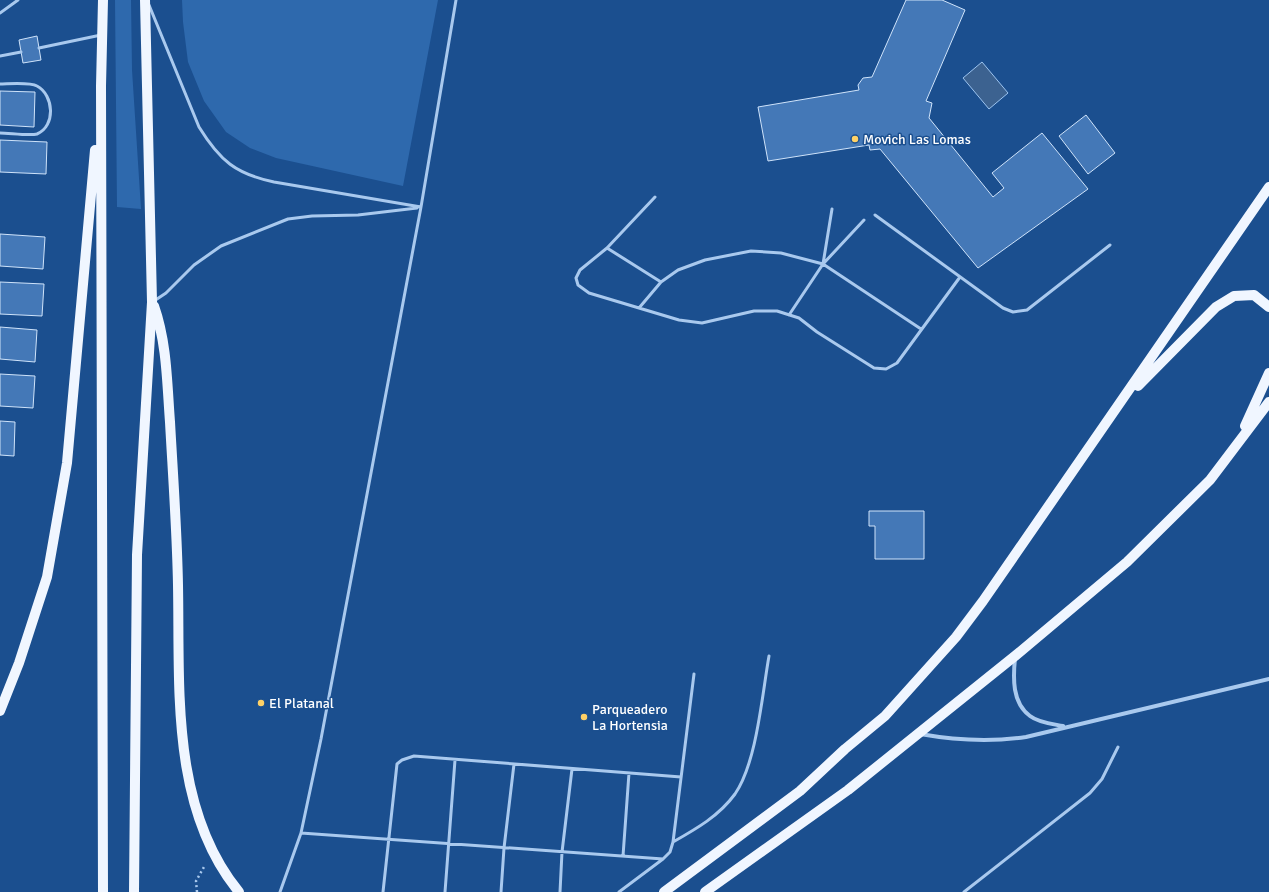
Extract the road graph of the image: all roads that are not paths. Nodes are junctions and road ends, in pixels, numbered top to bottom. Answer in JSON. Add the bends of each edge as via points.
{"nodes":[{"id":1,"x":18,"y":0,"type":"edge"},
{"id":2,"x":103,"y":0,"type":"edge"},
{"id":3,"x":146,"y":0,"type":"edge"},
{"id":4,"x":456,"y":0,"type":"edge"},
{"id":5,"x":0,"y":13,"type":"edge"},
{"id":6,"x":103,"y":34,"type":"junction"},
{"id":7,"x":39,"y":48,"type":"dead end"},
{"id":8,"x":21,"y":52,"type":"dead end"},
{"id":9,"x":0,"y":56,"type":"edge"},
{"id":10,"x":0,"y":84,"type":"edge"},
{"id":11,"x":101,"y":86,"type":"junction"},
{"id":12,"x":0,"y":133,"type":"edge"},
{"id":13,"x":1269,"y":187,"type":"edge"},
{"id":14,"x":655,"y":197,"type":"dead end"},
{"id":15,"x":420,"y":207,"type":"junction"},
{"id":16,"x":832,"y":209,"type":"dead end"},
{"id":17,"x":875,"y":215,"type":"dead end"},
{"id":18,"x":864,"y":220,"type":"dead end"},
{"id":19,"x":1110,"y":245,"type":"dead end"},
{"id":20,"x":607,"y":248,"type":"junction"},
{"id":21,"x":823,"y":264,"type":"junction"},
{"id":22,"x":960,"y":277,"type":"junction"},
{"id":23,"x":661,"y":282,"type":"junction"},
{"id":24,"x":152,"y":302,"type":"junction"},
{"id":25,"x":1269,"y":307,"type":"edge"},
{"id":26,"x":639,"y":308,"type":"junction"},
{"id":27,"x":789,"y":315,"type":"junction"},
{"id":28,"x":921,"y":330,"type":"junction"},
{"id":29,"x":1269,"y":373,"type":"edge"},
{"id":30,"x":1269,"y":402,"type":"edge"},
{"id":31,"x":1120,"y":403,"type":"junction"},
{"id":32,"x":1233,"y":450,"type":"junction"},
{"id":33,"x":769,"y":656,"type":"dead end"},
{"id":34,"x":1015,"y":656,"type":"junction"},
{"id":35,"x":694,"y":674,"type":"dead end"},
{"id":36,"x":1269,"y":679,"type":"edge"},
{"id":37,"x":0,"y":711,"type":"edge"},
{"id":38,"x":1066,"y":727,"type":"junction"},
{"id":39,"x":917,"y":734,"type":"junction"},
{"id":40,"x":1118,"y":747,"type":"dead end"},
{"id":41,"x":455,"y":760,"type":"junction"},
{"id":42,"x":514,"y":764,"type":"junction"},
{"id":43,"x":572,"y":769,"type":"junction"},
{"id":44,"x":629,"y":773,"type":"junction"},
{"id":45,"x":681,"y":777,"type":"junction"},
{"id":46,"x":301,"y":833,"type":"junction"},
{"id":47,"x":388,"y":839,"type":"junction"},
{"id":48,"x":673,"y":842,"type":"junction"},
{"id":49,"x":449,"y":844,"type":"junction"},
{"id":50,"x":504,"y":848,"type":"junction"},
{"id":51,"x":562,"y":852,"type":"junction"},
{"id":52,"x":623,"y":856,"type":"junction"},
{"id":53,"x":663,"y":859,"type":"junction"},
{"id":54,"x":103,"y":892,"type":"edge"},
{"id":55,"x":134,"y":892,"type":"edge"},
{"id":56,"x":239,"y":892,"type":"edge"},
{"id":57,"x":280,"y":892,"type":"edge"},
{"id":58,"x":383,"y":892,"type":"edge"},
{"id":59,"x":445,"y":892,"type":"edge"},
{"id":60,"x":501,"y":892,"type":"edge"},
{"id":61,"x":560,"y":892,"type":"edge"},
{"id":62,"x":619,"y":892,"type":"edge"},
{"id":63,"x":664,"y":892,"type":"edge"},
{"id":64,"x":705,"y":892,"type":"edge"},
{"id":65,"x":964,"y":892,"type":"edge"}],
"edges":[{"from":1,"to":5,"type":"lane"},
{"from":2,"to":6,"type":"main road"},
{"from":3,"to":15,"type":"lane","via":[[199,127],[208,142],[236,170],[253,178]]},
{"from":3,"to":24,"type":"main road"},
{"from":4,"to":15,"type":"lane"},
{"from":6,"to":7,"type":"lane"},
{"from":6,"to":11,"type":"main road"},
{"from":8,"to":9,"type":"lane"},
{"from":10,"to":12,"type":"lane","via":[[36,85],[44,92],[50,104],[50,118],[45,128],[36,134]]},
{"from":11,"to":37,"type":"main road","via":[[67,463],[47,577],[19,663]]},
{"from":11,"to":54,"type":"main road"},
{"from":13,"to":31,"type":"main road"},
{"from":14,"to":20,"type":"lane"},
{"from":15,"to":24,"type":"lane","via":[[358,215],[288,219],[221,246],[194,265],[166,293]]},
{"from":15,"to":46,"type":"lane","via":[[321,740]]},
{"from":16,"to":21,"type":"lane"},
{"from":17,"to":22,"type":"lane"},
{"from":18,"to":21,"type":"lane"},
{"from":19,"to":22,"type":"lane","via":[[1027,310],[1013,312],[1003,308]]},
{"from":20,"to":23,"type":"lane"},
{"from":20,"to":26,"type":"lane","via":[[580,270],[576,278],[578,285],[589,293]]},
{"from":21,"to":23,"type":"lane","via":[[781,253],[751,251],[705,260],[678,270]]},
{"from":21,"to":27,"type":"lane"},
{"from":21,"to":28,"type":"lane"},
{"from":22,"to":28,"type":"lane"},
{"from":23,"to":26,"type":"lane"},
{"from":24,"to":55,"type":"main road","via":[[137,555]]},
{"from":24,"to":56,"type":"main road","via":[[161,328],[168,384],[177,530],[180,687],[186,764],[197,812],[213,851]]},
{"from":25,"to":31,"type":"main road","via":[[1254,295],[1234,296],[1216,307]]},
{"from":26,"to":27,"type":"lane","via":[[679,320],[702,323],[754,311],[776,311]]},
{"from":27,"to":28,"type":"lane","via":[[799,318],[874,368],[886,368],[897,363]]},
{"from":29,"to":32,"type":"main road"},
{"from":30,"to":32,"type":"main road"},
{"from":31,"to":63,"type":"main road","via":[[956,637],[885,716],[800,791]]},
{"from":32,"to":34,"type":"main road","via":[[1210,480],[1127,562]]},
{"from":33,"to":48,"type":"lane","via":[[750,764],[735,793],[717,814],[701,827]]},
{"from":34,"to":38,"type":"street","via":[[1014,690],[1021,704],[1030,716]]},
{"from":34,"to":39,"type":"main road"},
{"from":35,"to":45,"type":"lane"},
{"from":36,"to":38,"type":"street"},
{"from":38,"to":39,"type":"street","via":[[1007,739],[943,738]]},
{"from":39,"to":64,"type":"main road","via":[[848,790]]},
{"from":40,"to":65,"type":"lane","via":[[1102,779],[1090,793]]},
{"from":41,"to":42,"type":"lane"},
{"from":41,"to":47,"type":"lane","via":[[414,756],[397,764]]},
{"from":41,"to":49,"type":"lane"},
{"from":42,"to":43,"type":"lane"},
{"from":42,"to":50,"type":"lane"},
{"from":43,"to":44,"type":"lane"},
{"from":43,"to":51,"type":"lane"},
{"from":44,"to":45,"type":"lane"},
{"from":44,"to":52,"type":"lane"},
{"from":45,"to":48,"type":"lane"},
{"from":46,"to":47,"type":"lane"},
{"from":46,"to":57,"type":"lane"},
{"from":47,"to":49,"type":"lane"},
{"from":47,"to":58,"type":"lane"},
{"from":48,"to":53,"type":"lane","via":[[670,852]]},
{"from":49,"to":50,"type":"lane"},
{"from":49,"to":59,"type":"lane"},
{"from":50,"to":51,"type":"lane"},
{"from":50,"to":60,"type":"lane"},
{"from":51,"to":52,"type":"lane"},
{"from":51,"to":61,"type":"lane"},
{"from":52,"to":53,"type":"lane"},
{"from":53,"to":62,"type":"lane"}]}
